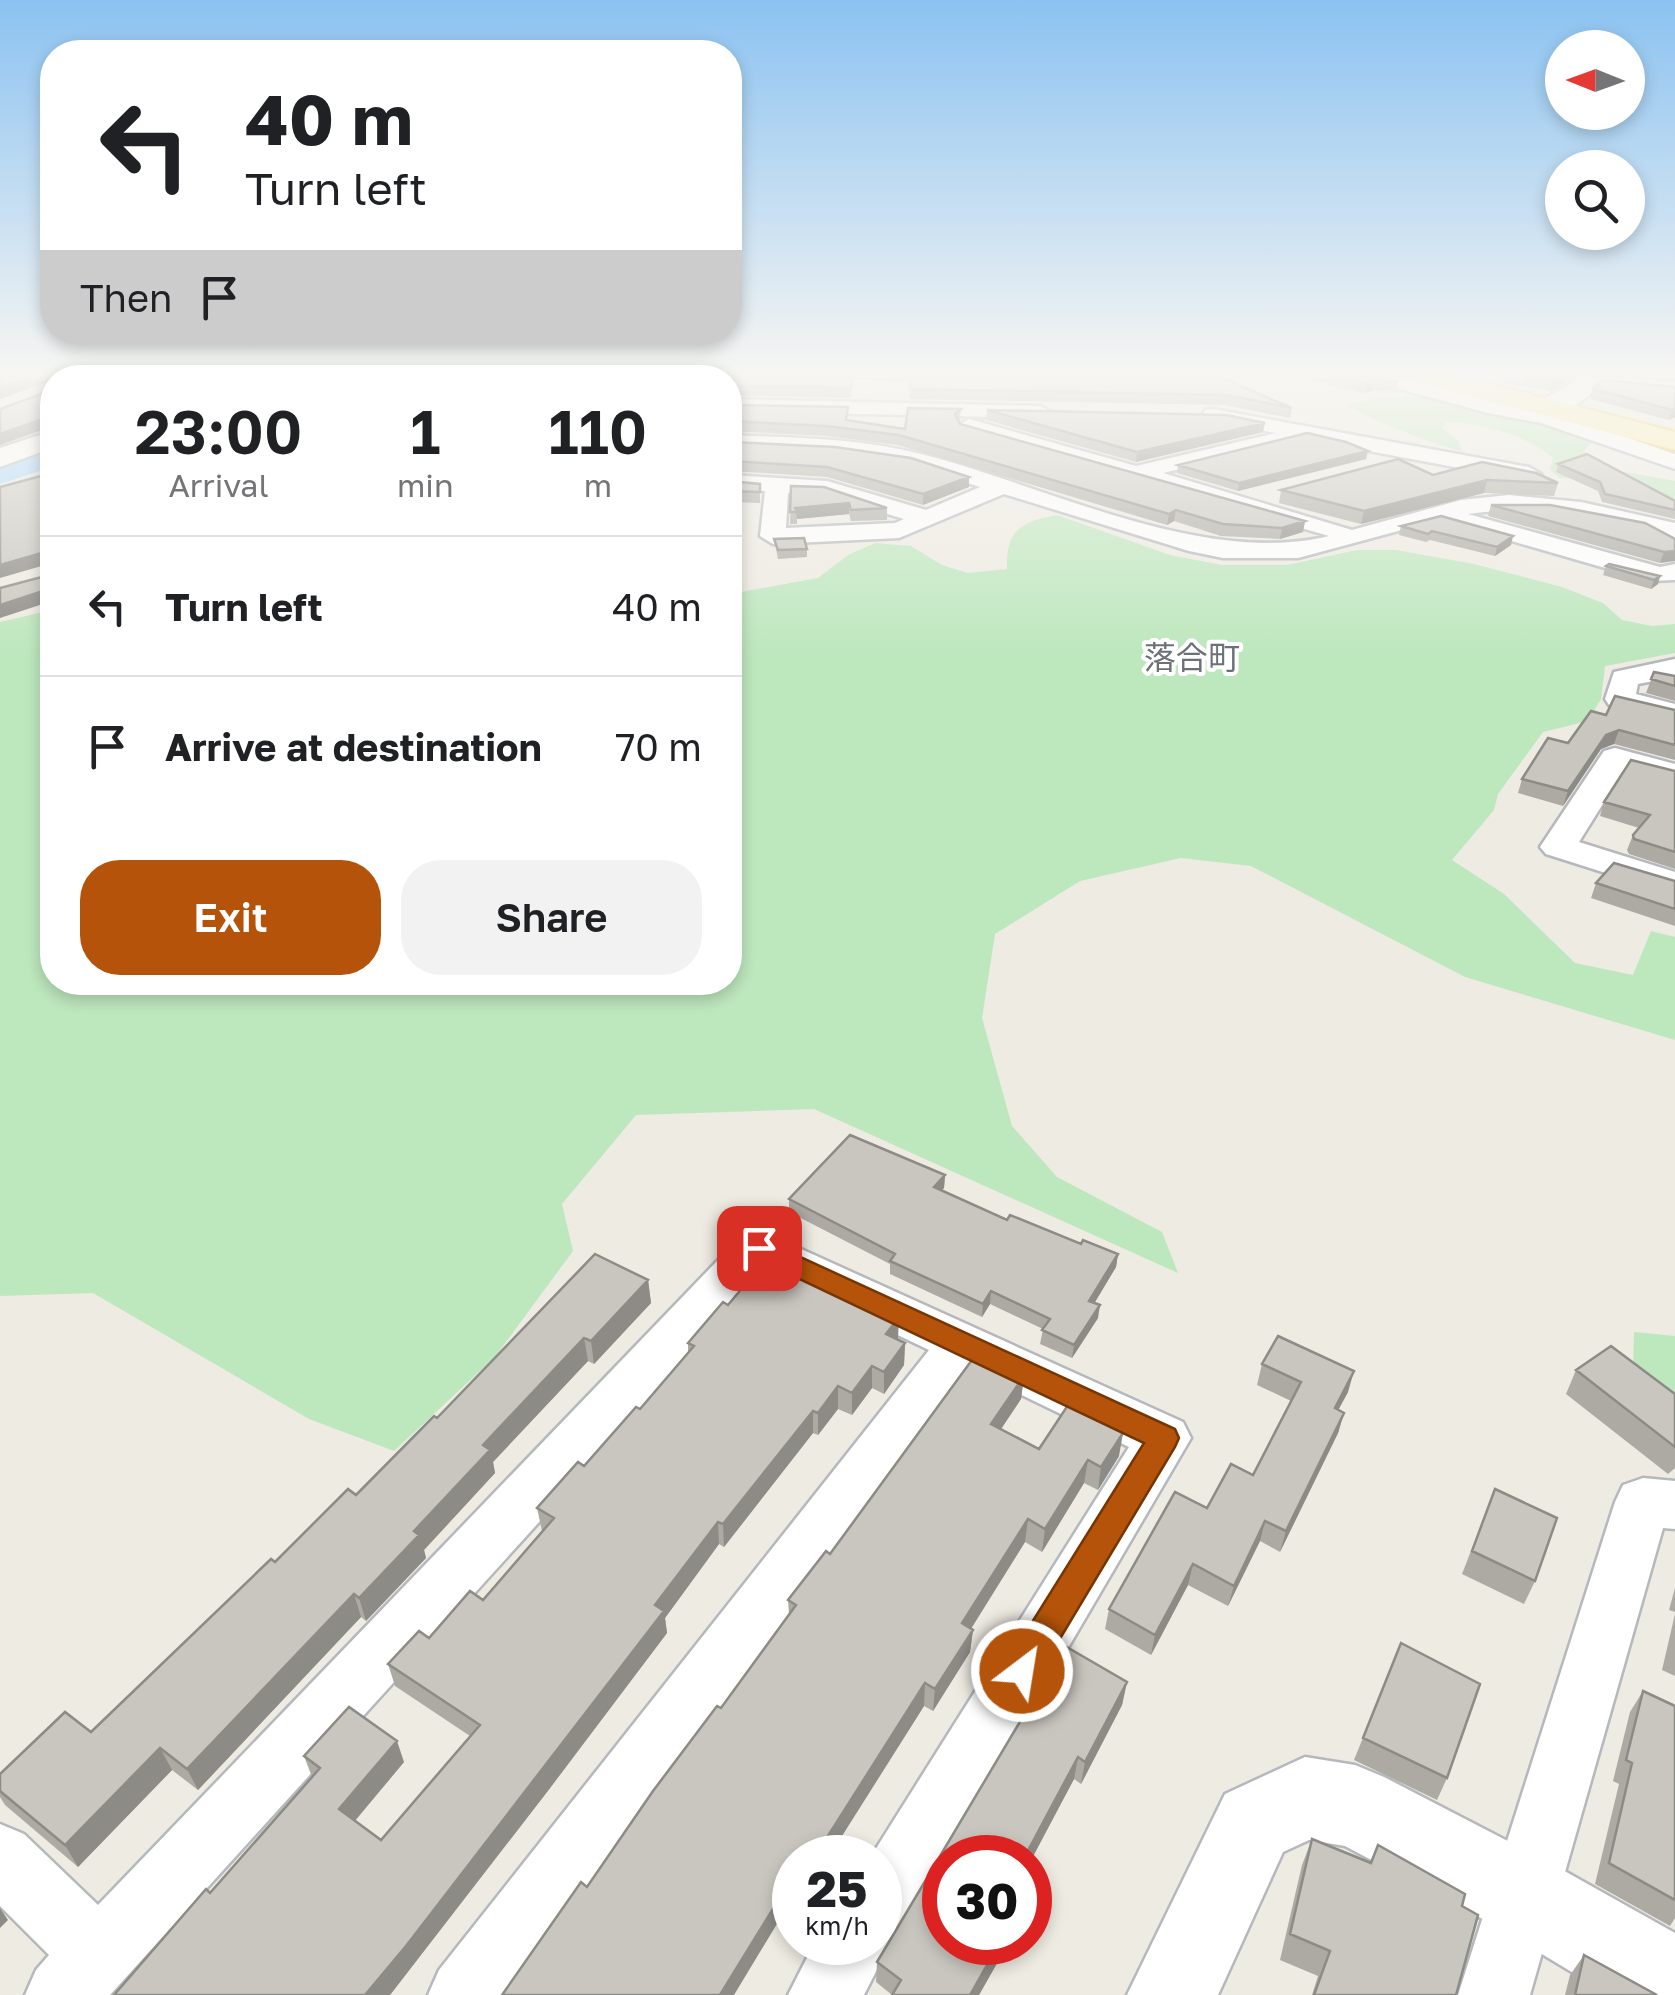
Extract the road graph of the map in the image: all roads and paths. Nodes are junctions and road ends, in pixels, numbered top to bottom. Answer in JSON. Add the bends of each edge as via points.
{"nodes":[{"id":1,"x":944,"y":470,"type":"edge"},
{"id":2,"x":1128,"y":470,"type":"edge"},
{"id":3,"x":1143,"y":470,"type":"edge"},
{"id":4,"x":1511,"y":470,"type":"edge"},
{"id":5,"x":1135,"y":472,"type":"junction"},
{"id":6,"x":742,"y":485,"type":"edge"},
{"id":7,"x":1002,"y":486,"type":"junction"},
{"id":8,"x":1278,"y":493,"type":"edge"},
{"id":9,"x":776,"y":495,"type":"junction"},
{"id":10,"x":1239,"y":502,"type":"junction"},
{"id":11,"x":742,"y":503,"type":"edge"},
{"id":12,"x":1596,"y":511,"type":"junction"},
{"id":13,"x":1441,"y":513,"type":"junction"},
{"id":14,"x":924,"y":517,"type":"junction"},
{"id":15,"x":1675,"y":531,"type":"edge"},
{"id":16,"x":1355,"y":536,"type":"junction"},
{"id":17,"x":1675,"y":572,"type":"edge"},
{"id":18,"x":1675,"y":668,"type":"edge"},
{"id":19,"x":1675,"y":713,"type":"edge"},
{"id":20,"x":1675,"y":774,"type":"edge"},
{"id":21,"x":1675,"y":884,"type":"edge"},
{"id":22,"x":964,"y":1343,"type":"junction"},
{"id":23,"x":1675,"y":1505,"type":"edge"},
{"id":24,"x":0,"y":1858,"type":"edge"},
{"id":25,"x":902,"y":1868,"type":"edge"},
{"id":26,"x":1522,"y":1894,"type":"junction"},
{"id":27,"x":842,"y":1965,"type":"edge"},
{"id":28,"x":80,"y":1975,"type":"edge"},
{"id":29,"x":1675,"y":1984,"type":"edge"},
{"id":30,"x":464,"y":1995,"type":"edge"},
{"id":31,"x":824,"y":1995,"type":"edge"},
{"id":32,"x":1172,"y":1995,"type":"edge"},
{"id":33,"x":1494,"y":1995,"type":"edge"}],
"edges":[{"from":1,"to":7,"type":"street"},
{"from":2,"to":5,"type":"street"},
{"from":3,"to":5,"type":"street"},
{"from":4,"to":12,"type":"street","via":[[1541,476],[1589,500]]},
{"from":5,"to":10,"type":"street"},
{"from":6,"to":9,"type":"street"},
{"from":7,"to":14,"type":"street"},
{"from":7,"to":16,"type":"street","via":[[1227,551],[1300,550]]},
{"from":8,"to":10,"type":"street"},
{"from":9,"to":11,"type":"street"},
{"from":9,"to":14,"type":"street","via":[[827,488]]},
{"from":9,"to":14,"type":"street","via":[[773,536],[899,530]]},
{"from":10,"to":16,"type":"street"},
{"from":12,"to":13,"type":"street","via":[[1518,503]]},
{"from":12,"to":15,"type":"street"},
{"from":13,"to":16,"type":"street"},
{"from":13,"to":17,"type":"street","via":[[1660,575]]},
{"from":18,"to":19,"type":"street","via":[[1625,678],[1620,699]]},
{"from":20,"to":21,"type":"street","via":[[1615,758],[1558,847]]},
{"from":22,"to":25,"type":"street","via":[[1164,1438]]},
{"from":22,"to":28,"type":"street","via":[[759,1248]]},
{"from":22,"to":30,"type":"street"},
{"from":23,"to":26,"type":"street","via":[[1643,1502]]},
{"from":24,"to":28,"type":"street"},
{"from":26,"to":29,"type":"street"},
{"from":26,"to":32,"type":"street","via":[[1356,1806],[1305,1798],[1254,1824]]},
{"from":26,"to":33,"type":"street"},
{"from":27,"to":31,"type":"street"}]}
